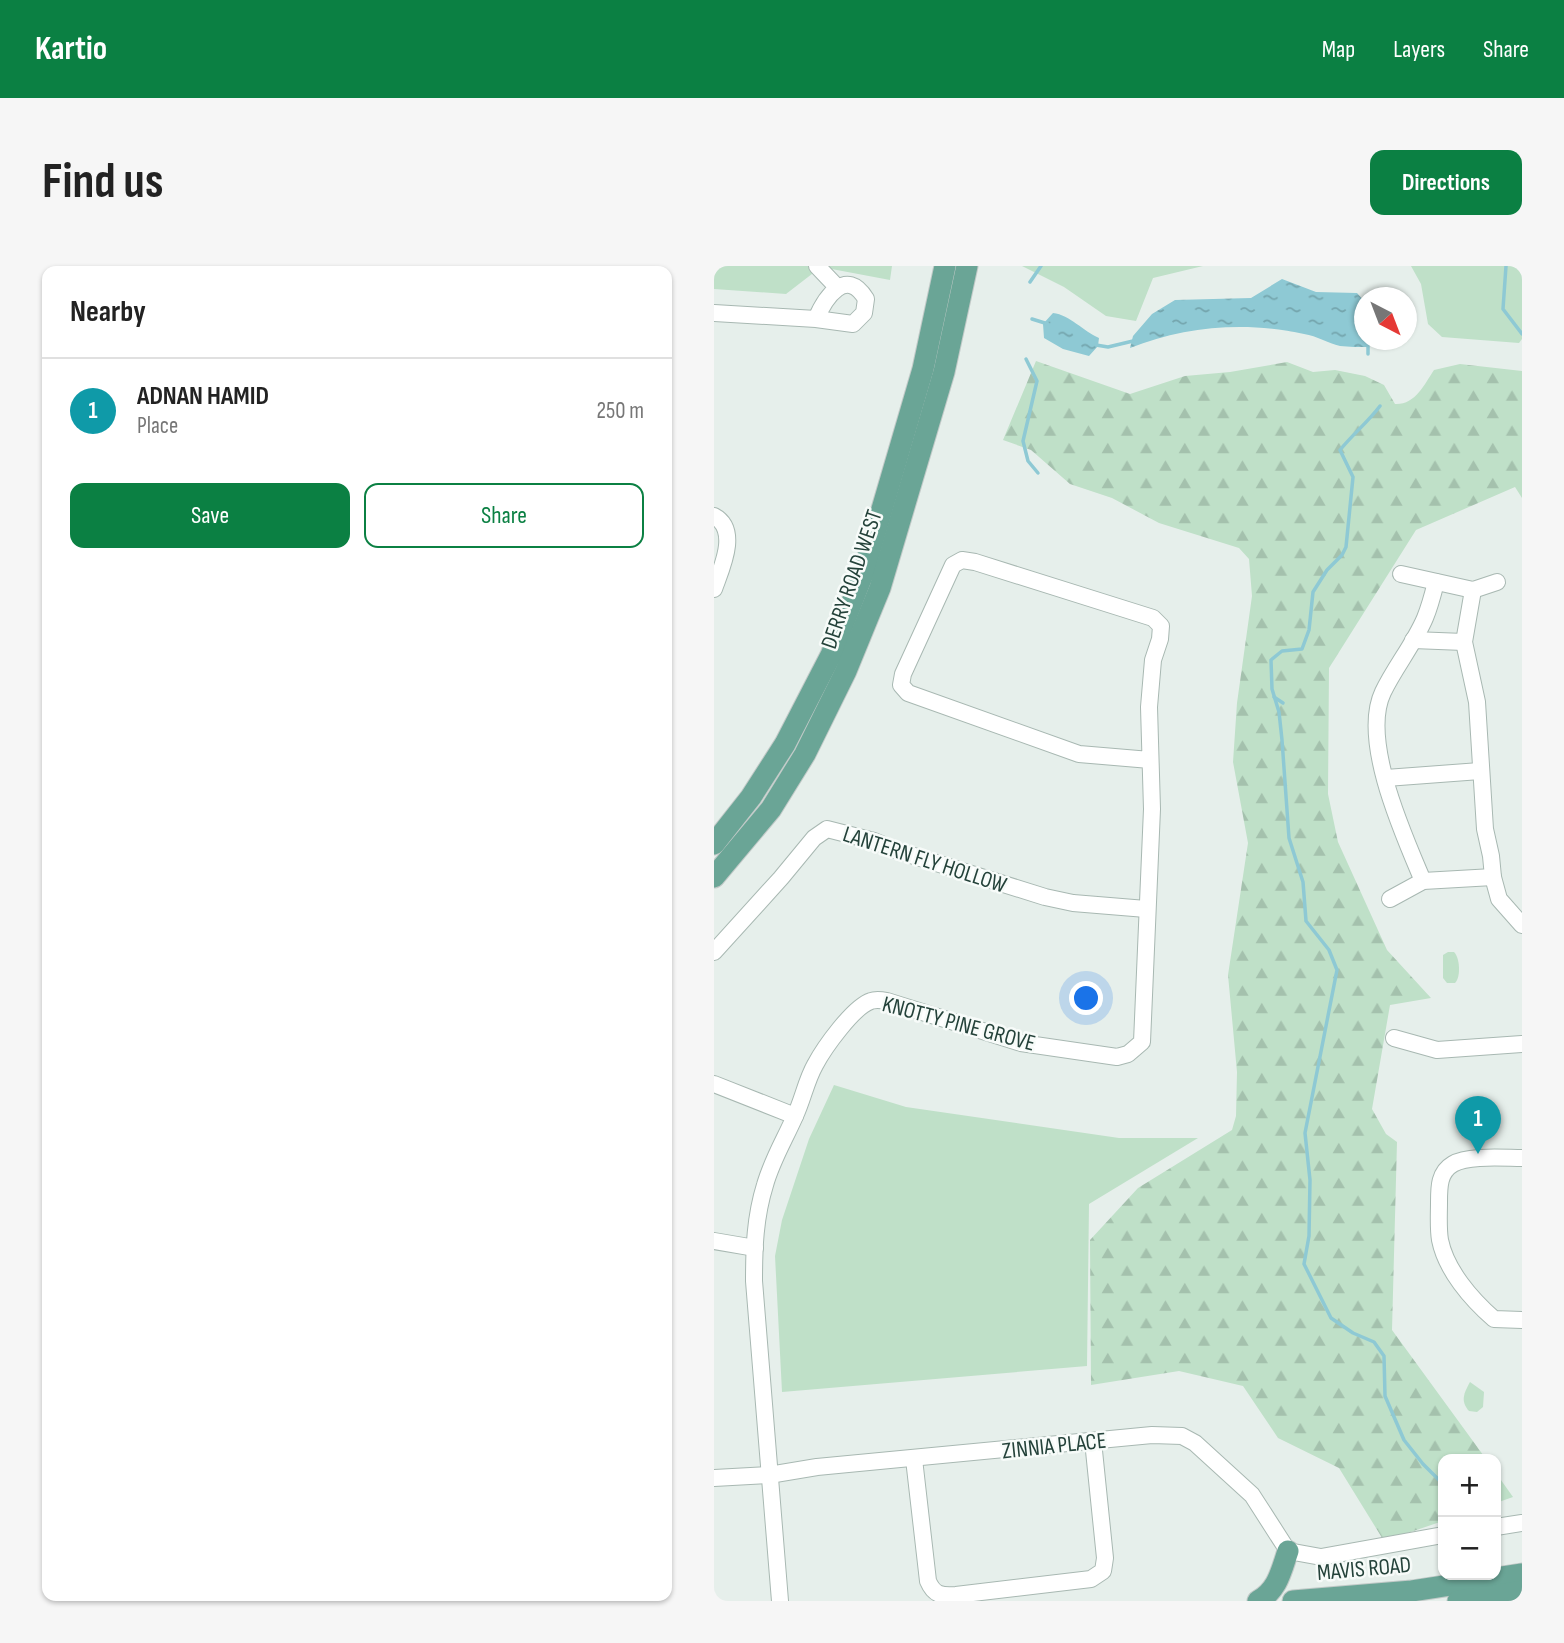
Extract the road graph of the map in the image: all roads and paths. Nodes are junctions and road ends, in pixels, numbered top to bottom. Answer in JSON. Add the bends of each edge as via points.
{"nodes":[{"id":1,"x":817,"y":266,"type":"edge"},
{"id":2,"x":945,"y":266,"type":"edge"},
{"id":3,"x":967,"y":266,"type":"edge"},
{"id":4,"x":837,"y":287,"type":"junction"},
{"id":5,"x":714,"y":313,"type":"edge"},
{"id":6,"x":816,"y":319,"type":"junction"},
{"id":7,"x":714,"y":516,"type":"edge"},
{"id":8,"x":1401,"y":574,"type":"dead end"},
{"id":9,"x":1436,"y":582,"type":"junction"},
{"id":10,"x":1497,"y":582,"type":"dead end"},
{"id":11,"x":714,"y":589,"type":"edge"},
{"id":12,"x":1473,"y":590,"type":"junction"},
{"id":13,"x":1413,"y":640,"type":"junction"},
{"id":14,"x":1464,"y":642,"type":"junction"},
{"id":15,"x":1150,"y":760,"type":"junction"},
{"id":16,"x":1480,"y":771,"type":"junction"},
{"id":17,"x":1386,"y":778,"type":"junction"},
{"id":18,"x":714,"y":844,"type":"edge"},
{"id":19,"x":714,"y":877,"type":"edge"},
{"id":20,"x":1493,"y":877,"type":"junction"},
{"id":21,"x":1423,"y":881,"type":"junction"},
{"id":22,"x":1390,"y":899,"type":"dead end"},
{"id":23,"x":1146,"y":909,"type":"junction"},
{"id":24,"x":1522,"y":925,"type":"edge"},
{"id":25,"x":714,"y":951,"type":"edge"},
{"id":26,"x":1394,"y":1038,"type":"dead end"},
{"id":27,"x":1522,"y":1044,"type":"edge"},
{"id":28,"x":714,"y":1084,"type":"edge"},
{"id":29,"x":795,"y":1116,"type":"junction"},
{"id":30,"x":1522,"y":1158,"type":"edge"},
{"id":31,"x":714,"y":1241,"type":"edge"},
{"id":32,"x":755,"y":1248,"type":"junction"},
{"id":33,"x":1522,"y":1320,"type":"edge"},
{"id":34,"x":1093,"y":1441,"type":"junction"},
{"id":35,"x":914,"y":1459,"type":"junction"},
{"id":36,"x":769,"y":1475,"type":"junction"},
{"id":37,"x":714,"y":1478,"type":"edge"},
{"id":38,"x":1522,"y":1523,"type":"edge"},
{"id":39,"x":1501,"y":1526,"type":"edge"},
{"id":40,"x":1438,"y":1536,"type":"edge"},
{"id":41,"x":1288,"y":1551,"type":"junction"},
{"id":42,"x":1522,"y":1574,"type":"edge"},
{"id":43,"x":1522,"y":1591,"type":"edge"},
{"id":44,"x":780,"y":1601,"type":"edge"},
{"id":45,"x":1258,"y":1601,"type":"edge"},
{"id":46,"x":1293,"y":1601,"type":"edge"},
{"id":47,"x":1458,"y":1601,"type":"edge"}],
"edges":[{"from":1,"to":4,"type":"street"},
{"from":2,"to":18,"type":"main road","name":"DERRY ROAD WEST","via":[[923,369],[863,574],[831,655],[785,744]]},
{"from":3,"to":19,"type":"main road","name":"DERRY ROAD WEST","via":[[944,372],[880,588],[846,671],[805,754],[771,809]]},
{"from":4,"to":6,"type":"street","via":[[824,300]]},
{"from":4,"to":6,"type":"street","via":[[858,288],[866,299],[864,313],[853,324]]},
{"from":5,"to":6,"type":"street"},
{"from":7,"to":11,"type":"street","via":[[726,530],[727,541]]},
{"from":8,"to":9,"type":"street"},
{"from":9,"to":12,"type":"street"},
{"from":9,"to":13,"type":"street"},
{"from":10,"to":12,"type":"street"},
{"from":12,"to":14,"type":"street"},
{"from":13,"to":14,"type":"street"},
{"from":13,"to":17,"type":"street","via":[[1377,708]]},
{"from":14,"to":16,"type":"street","via":[[1477,702]]},
{"from":15,"to":15,"type":"street","name":"KNOTTY PINE GROVE","via":[[1151,683],[1161,626],[1153,618],[975,562],[962,560],[953,565],[903,674],[901,685],[908,693],[1079,754]]},
{"from":15,"to":23,"type":"street","name":"KNOTTY PINE GROVE"},
{"from":16,"to":17,"type":"street"},
{"from":16,"to":20,"type":"street"},
{"from":17,"to":21,"type":"street","via":[[1394,814]]},
{"from":20,"to":21,"type":"street"},
{"from":20,"to":24,"type":"street","via":[[1499,900]]},
{"from":21,"to":22,"type":"street"},
{"from":23,"to":25,"type":"street","name":"LANTERN FLY HOLLOW","via":[[1045,897],[827,829]]},
{"from":23,"to":29,"type":"street","name":"KNOTTY PINE GROVE","via":[[1142,1042],[1128,1054],[1117,1057],[1021,1044],[874,999],[860,1007],[825,1048]]},
{"from":26,"to":27,"type":"street","via":[[1437,1049]]},
{"from":28,"to":29,"type":"street"},
{"from":29,"to":32,"type":"street","name":"KNOTTY PINE GROVE","via":[[765,1183]]},
{"from":30,"to":33,"type":"street","via":[[1456,1162],[1441,1178],[1439,1207],[1440,1239],[1449,1264],[1466,1289],[1494,1319]]},
{"from":31,"to":32,"type":"street"},
{"from":32,"to":36,"type":"street","name":"KNOTTY PINE GROVE"},
{"from":34,"to":35,"type":"street","name":"ZINNIA PLACE"},
{"from":34,"to":35,"type":"street","via":[[1103,1571],[1091,1579],[956,1595],[936,1594],[928,1581]]},
{"from":34,"to":41,"type":"street","name":"ZINNIA PLACE","via":[[1160,1434],[1189,1439],[1252,1495]]},
{"from":35,"to":36,"type":"street","name":"ZINNIA PLACE"},
{"from":36,"to":37,"type":"street","name":"ZINNIA PLACE"},
{"from":36,"to":44,"type":"street","name":"KNOTTY PINE GROVE"},
{"from":38,"to":39,"type":"street"},
{"from":40,"to":41,"type":"street","via":[[1321,1557]]},
{"from":41,"to":45,"type":"main road","via":[[1273,1590]]},
{"from":42,"to":46,"type":"main road","name":"MAVIS ROAD","via":[[1412,1591]]},
{"from":43,"to":47,"type":"main road"}]}
